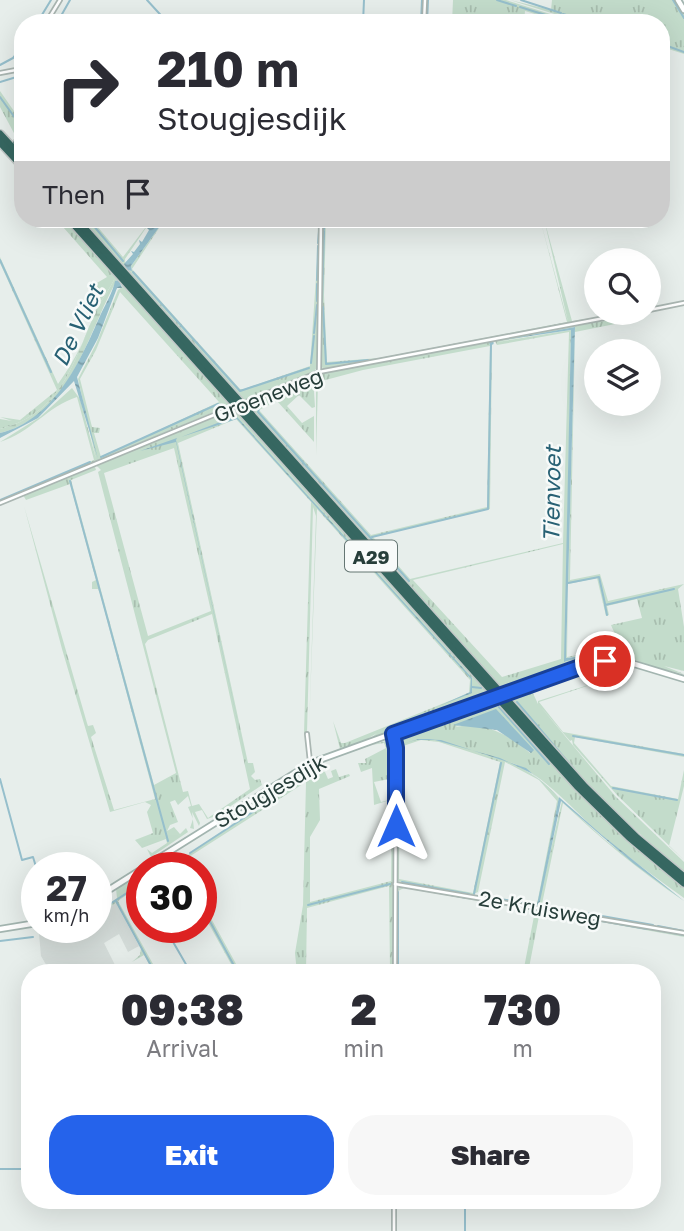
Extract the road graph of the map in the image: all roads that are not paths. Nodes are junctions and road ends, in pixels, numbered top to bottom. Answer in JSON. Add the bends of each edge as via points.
{"nodes":[{"id":1,"x":678,"y":0,"type":"edge"},
{"id":2,"x":684,"y":10,"type":"edge"},
{"id":3,"x":0,"y":134,"type":"edge"},
{"id":4,"x":0,"y":142,"type":"edge"},
{"id":5,"x":14,"y":149,"type":"edge"},
{"id":6,"x":14,"y":157,"type":"edge"},
{"id":7,"x":77,"y":228,"type":"edge"},
{"id":8,"x":84,"y":228,"type":"edge"},
{"id":9,"x":321,"y":228,"type":"edge"},
{"id":10,"x":684,"y":303,"type":"edge"},
{"id":11,"x":661,"y":308,"type":"edge"},
{"id":12,"x":584,"y":322,"type":"edge"},
{"id":13,"x":319,"y":372,"type":"junction"},
{"id":14,"x":0,"y":503,"type":"edge"},
{"id":15,"x":684,"y":678,"type":"edge"},
{"id":16,"x":307,"y":734,"type":"dead end"},
{"id":17,"x":393,"y":734,"type":"junction"},
{"id":18,"x":311,"y":763,"type":"junction"},
{"id":19,"x":168,"y":852,"type":"edge"},
{"id":20,"x":684,"y":877,"type":"edge"},
{"id":21,"x":684,"y":883,"type":"edge"},
{"id":22,"x":395,"y":884,"type":"junction"},
{"id":23,"x":21,"y":926,"type":"edge"},
{"id":24,"x":0,"y":929,"type":"edge"},
{"id":25,"x":684,"y":933,"type":"edge"},
{"id":26,"x":395,"y":964,"type":"edge"},
{"id":27,"x":394,"y":1209,"type":"edge"},
{"id":28,"x":394,"y":1231,"type":"edge"}],
"edges":[{"from":1,"to":2,"type":"street"},
{"from":3,"to":5,"type":"highway"},
{"from":4,"to":6,"type":"highway"},
{"from":7,"to":21,"type":"highway","number":"A29","via":[[577,786]]},
{"from":8,"to":20,"type":"highway","number":"A29","via":[[585,787]]},
{"from":9,"to":13,"type":"street"},
{"from":10,"to":11,"type":"street"},
{"from":12,"to":13,"type":"street","name":"Groeneweg"},
{"from":13,"to":14,"type":"street","name":"Groeneweg","bridge":true},
{"from":15,"to":17,"type":"street","name":"Stougjesdijk","bridge":true,"via":[[631,663],[605,661]]},
{"from":16,"to":18,"type":"street"},
{"from":17,"to":18,"type":"street","name":"Stougjesdijk"},
{"from":17,"to":22,"type":"street"},
{"from":18,"to":19,"type":"street","name":"Stougjesdijk"},
{"from":22,"to":25,"type":"street","name":"2e Kruisweg"},
{"from":22,"to":26,"type":"street"},
{"from":23,"to":24,"type":"street"},
{"from":27,"to":28,"type":"street"}]}
